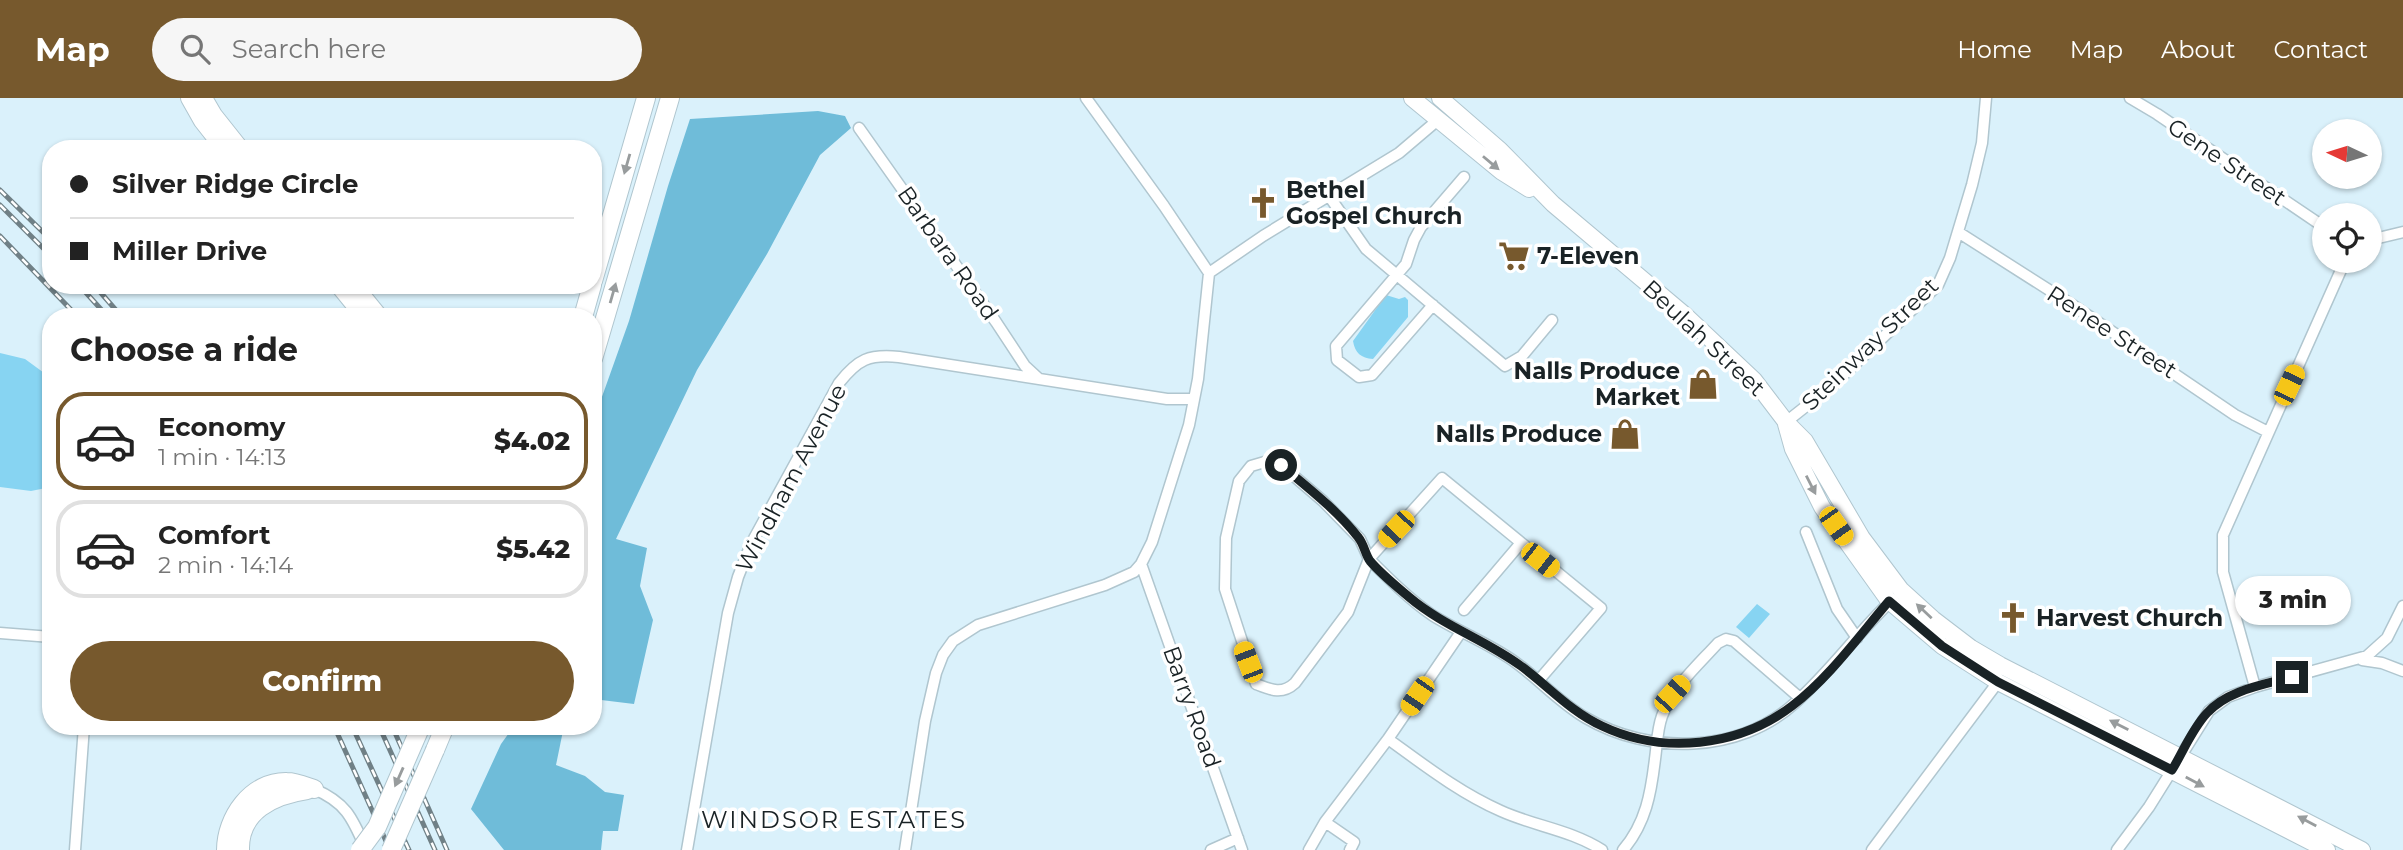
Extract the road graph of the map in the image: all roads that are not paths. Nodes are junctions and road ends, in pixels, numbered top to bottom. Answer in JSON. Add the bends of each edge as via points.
{"nodes":[{"id":1,"x":189,"y":98,"type":"edge"},
{"id":2,"x":204,"y":98,"type":"edge"},
{"id":3,"x":646,"y":98,"type":"edge"},
{"id":4,"x":670,"y":98,"type":"edge"},
{"id":5,"x":1086,"y":98,"type":"edge"},
{"id":6,"x":1412,"y":98,"type":"edge"},
{"id":7,"x":1986,"y":98,"type":"edge"},
{"id":8,"x":2130,"y":98,"type":"edge"},
{"id":9,"x":1451,"y":101,"type":"edge"},
{"id":10,"x":1439,"y":119,"type":"junction"},
{"id":11,"x":859,"y":128,"type":"dead end"},
{"id":12,"x":217,"y":140,"type":"edge"},
{"id":13,"x":234,"y":140,"type":"edge"},
{"id":14,"x":1464,"y":177,"type":"dead end"},
{"id":15,"x":1329,"y":196,"type":"junction"},
{"id":16,"x":1553,"y":204,"type":"junction"},
{"id":17,"x":2312,"y":219,"type":"edge"},
{"id":18,"x":1958,"y":232,"type":"junction"},
{"id":19,"x":2403,"y":232,"type":"edge"},
{"id":20,"x":2382,"y":237,"type":"edge"},
{"id":21,"x":602,"y":252,"type":"edge"},
{"id":22,"x":1209,"y":273,"type":"junction"},
{"id":23,"x":1397,"y":273,"type":"junction"},
{"id":24,"x":2340,"y":273,"type":"edge"},
{"id":25,"x":345,"y":294,"type":"edge"},
{"id":26,"x":361,"y":294,"type":"edge"},
{"id":27,"x":1433,"y":304,"type":"junction"},
{"id":28,"x":357,"y":308,"type":"edge"},
{"id":29,"x":373,"y":308,"type":"edge"},
{"id":30,"x":1552,"y":320,"type":"dead end"},
{"id":31,"x":602,"y":328,"type":"edge"},
{"id":32,"x":1038,"y":377,"type":"junction"},
{"id":33,"x":1194,"y":399,"type":"junction"},
{"id":34,"x":1786,"y":422,"type":"junction"},
{"id":35,"x":2267,"y":432,"type":"junction"},
{"id":36,"x":1806,"y":532,"type":"dead end"},
{"id":37,"x":1520,"y":544,"type":"junction"},
{"id":38,"x":1369,"y":559,"type":"junction"},
{"id":39,"x":1141,"y":564,"type":"junction"},
{"id":40,"x":1895,"y":596,"type":"junction"},
{"id":41,"x":2403,"y":606,"type":"edge"},
{"id":42,"x":1464,"y":610,"type":"dead end"},
{"id":43,"x":1461,"y":632,"type":"junction"},
{"id":44,"x":0,"y":633,"type":"edge"},
{"id":45,"x":42,"y":637,"type":"edge"},
{"id":46,"x":1857,"y":638,"type":"junction"},
{"id":47,"x":2355,"y":660,"type":"junction"},
{"id":48,"x":2403,"y":671,"type":"edge"},
{"id":49,"x":1539,"y":680,"type":"junction"},
{"id":50,"x":1998,"y":682,"type":"junction"},
{"id":51,"x":2255,"y":687,"type":"junction"},
{"id":52,"x":1800,"y":698,"type":"junction"},
{"id":53,"x":83,"y":735,"type":"edge"},
{"id":54,"x":417,"y":735,"type":"edge"},
{"id":55,"x":441,"y":735,"type":"edge"},
{"id":56,"x":1388,"y":739,"type":"junction"},
{"id":57,"x":1657,"y":742,"type":"junction"},
{"id":58,"x":2176,"y":763,"type":"junction"},
{"id":59,"x":314,"y":789,"type":"junction"},
{"id":60,"x":1325,"y":822,"type":"junction"},
{"id":61,"x":377,"y":827,"type":"junction"},
{"id":62,"x":1238,"y":838,"type":"junction"},
{"id":63,"x":75,"y":850,"type":"edge"},
{"id":64,"x":226,"y":850,"type":"edge"},
{"id":65,"x":240,"y":850,"type":"edge"},
{"id":66,"x":360,"y":850,"type":"edge"},
{"id":67,"x":367,"y":850,"type":"edge"},
{"id":68,"x":391,"y":850,"type":"edge"},
{"id":69,"x":687,"y":850,"type":"edge"},
{"id":70,"x":905,"y":850,"type":"edge"},
{"id":71,"x":1210,"y":850,"type":"edge"},
{"id":72,"x":1242,"y":850,"type":"edge"},
{"id":73,"x":1309,"y":850,"type":"edge"},
{"id":74,"x":1350,"y":850,"type":"edge"},
{"id":75,"x":1602,"y":850,"type":"edge"},
{"id":76,"x":1623,"y":850,"type":"edge"},
{"id":77,"x":1872,"y":850,"type":"edge"},
{"id":78,"x":2117,"y":850,"type":"edge"},
{"id":79,"x":2327,"y":850,"type":"edge"},
{"id":80,"x":2362,"y":850,"type":"edge"}],
"edges":[{"from":1,"to":12,"type":"main road"},
{"from":2,"to":13,"type":"main road"},
{"from":3,"to":21,"type":"main road","one_way":true},
{"from":31,"to":4,"type":"main road","one_way":true},
{"from":5,"to":22,"type":"street"},
{"from":6,"to":10,"type":"main road","name":"Beulah Street"},
{"from":7,"to":18,"type":"street","name":"Steinway Street","via":[[1980,151]]},
{"from":8,"to":17,"type":"street","name":"Gene Street"},
{"from":9,"to":10,"type":"main road"},
{"from":9,"to":16,"type":"main road","name":"Beulah Street"},
{"from":10,"to":15,"type":"street","via":[[1399,153]]},
{"from":10,"to":16,"type":"main road","name":"Beulah Street","one_way":true,"via":[[1502,172]]},
{"from":11,"to":32,"type":"street","name":"Barbara Road","via":[[1025,366]]},
{"from":14,"to":23,"type":"street","via":[[1421,227],[1406,264]]},
{"from":15,"to":22,"type":"street"},
{"from":15,"to":23,"type":"street","via":[[1366,249]]},
{"from":16,"to":34,"type":"main road","name":"Beulah Street","via":[[1722,349],[1754,380]]},
{"from":18,"to":34,"type":"street","name":"Steinway Street","via":[[1934,289],[1834,384]]},
{"from":18,"to":35,"type":"street","name":"Renee Street"},
{"from":19,"to":20,"type":"street"},
{"from":22,"to":33,"type":"street"},
{"from":23,"to":27,"type":"street"},
{"from":23,"to":27,"type":"street","via":[[1336,346],[1337,360],[1353,374],[1372,376]]},
{"from":24,"to":35,"type":"street"},
{"from":25,"to":28,"type":"main road"},
{"from":26,"to":29,"type":"main road"},
{"from":27,"to":30,"type":"street","via":[[1505,366],[1522,356]]},
{"from":32,"to":33,"type":"street","name":"Windham Avenue","via":[[1167,399]]},
{"from":32,"to":69,"type":"street","name":"Windham Avenue","via":[[887,356],[859,362],[839,383],[751,544],[738,577]]},
{"from":33,"to":39,"type":"street","via":[[1176,471]]},
{"from":34,"to":40,"type":"main road","name":"Beulah Street","via":[[1805,441]]},
{"from":35,"to":51,"type":"street","via":[[2226,523],[2221,548],[2223,572]]},
{"from":36,"to":46,"type":"street","via":[[1837,609]]},
{"from":37,"to":38,"type":"street","via":[[1442,478]]},
{"from":37,"to":42,"type":"street"},
{"from":37,"to":49,"type":"street","via":[[1601,608]]},
{"from":38,"to":38,"type":"street","via":[[1348,612],[1295,683],[1278,692],[1256,684],[1225,589],[1226,538],[1239,481],[1251,466],[1268,461],[1281,465],[1360,539]]},
{"from":38,"to":43,"type":"street","via":[[1410,598]]},
{"from":39,"to":62,"type":"street","name":"Barry Road"},
{"from":39,"to":70,"type":"street","via":[[1105,585],[978,625],[953,641],[936,673]]},
{"from":40,"to":46,"type":"street"},
{"from":40,"to":50,"type":"main road","name":"Beulah Street","via":[[1942,646]]},
{"from":58,"to":40,"type":"main road","name":"Beulah Street","one_way":true,"via":[[1971,649]]},
{"from":41,"to":47,"type":"street","via":[[2381,646]]},
{"from":43,"to":49,"type":"street","via":[[1497,650]]},
{"from":43,"to":56,"type":"street"},
{"from":44,"to":45,"type":"street"},
{"from":46,"to":52,"type":"street"},
{"from":47,"to":48,"type":"street","via":[[2372,660]]},
{"from":47,"to":51,"type":"street"},
{"from":49,"to":57,"type":"street","via":[[1601,726]]},
{"from":50,"to":58,"type":"main road","name":"Beulah Street"},
{"from":50,"to":77,"type":"street"},
{"from":51,"to":58,"type":"street","via":[[2228,697],[2209,711]]},
{"from":52,"to":57,"type":"street","via":[[1772,720],[1729,737],[1682,744]]},
{"from":52,"to":57,"type":"street","via":[[1726,639],[1672,694]]},
{"from":53,"to":63,"type":"street"},
{"from":54,"to":61,"type":"main road","one_way":true,"bridge":true},
{"from":55,"to":68,"type":"main road","bridge":true},
{"from":56,"to":60,"type":"street"},
{"from":56,"to":75,"type":"street","via":[[1471,797]]},
{"from":57,"to":76,"type":"street","via":[[1644,817]]},
{"from":58,"to":78,"type":"street"},
{"from":58,"to":79,"type":"main road","name":"Beulah Street","one_way":true},
{"from":80,"to":58,"type":"main road","name":"Beulah Street","one_way":true},
{"from":59,"to":64,"type":"main road","via":[[285,782],[254,794],[234,816]]},
{"from":59,"to":65,"type":"main road","via":[[281,795],[263,804],[248,820]]},
{"from":59,"to":67,"type":"street","via":[[345,809]]},
{"from":60,"to":73,"type":"street"},
{"from":60,"to":74,"type":"street","via":[[1354,842]]},
{"from":61,"to":66,"type":"main road","bridge":true},
{"from":61,"to":67,"type":"main road","bridge":true},
{"from":62,"to":71,"type":"street"},
{"from":62,"to":72,"type":"street","name":"Barry Road"}]}
